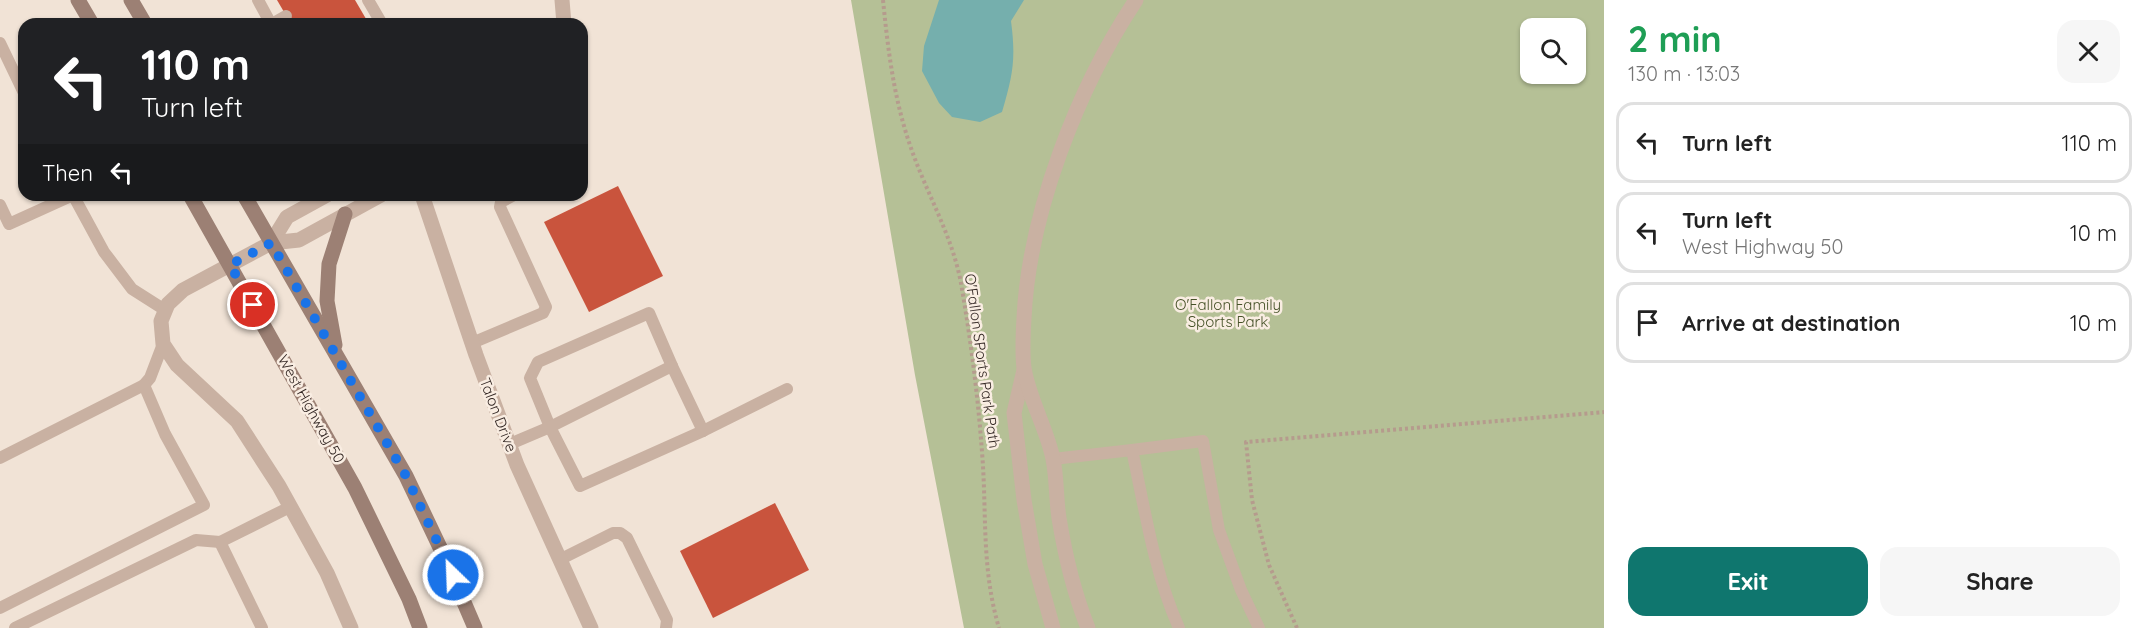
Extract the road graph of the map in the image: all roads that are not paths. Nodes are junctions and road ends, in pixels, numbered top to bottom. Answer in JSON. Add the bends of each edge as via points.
{"nodes":[{"id":1,"x":78,"y":0,"type":"edge"},
{"id":2,"x":131,"y":0,"type":"edge"},
{"id":3,"x":258,"y":0,"type":"edge"},
{"id":4,"x":562,"y":0,"type":"edge"},
{"id":5,"x":1136,"y":0,"type":"edge"},
{"id":6,"x":366,"y":4,"type":"edge"},
{"id":7,"x":286,"y":15,"type":"dead end"},
{"id":8,"x":88,"y":18,"type":"edge"},
{"id":9,"x":142,"y":18,"type":"edge"},
{"id":10,"x":268,"y":18,"type":"edge"},
{"id":11,"x":281,"y":18,"type":"edge"},
{"id":12,"x":377,"y":18,"type":"edge"},
{"id":13,"x":564,"y":18,"type":"edge"},
{"id":14,"x":0,"y":43,"type":"edge"},
{"id":15,"x":18,"y":80,"type":"edge"},
{"id":16,"x":60,"y":201,"type":"edge"},
{"id":17,"x":76,"y":201,"type":"edge"},
{"id":18,"x":193,"y":201,"type":"edge"},
{"id":19,"x":247,"y":201,"type":"edge"},
{"id":20,"x":316,"y":201,"type":"edge"},
{"id":21,"x":370,"y":201,"type":"edge"},
{"id":22,"x":424,"y":201,"type":"edge"},
{"id":23,"x":503,"y":201,"type":"edge"},
{"id":24,"x":0,"y":205,"type":"edge"},
{"id":25,"x":345,"y":214,"type":"junction"},
{"id":26,"x":271,"y":243,"type":"junction"},
{"id":27,"x":230,"y":265,"type":"junction"},
{"id":28,"x":165,"y":310,"type":"junction"},
{"id":29,"x":472,"y":343,"type":"junction"},
{"id":30,"x":163,"y":344,"type":"junction"},
{"id":31,"x":338,"y":357,"type":"junction"},
{"id":32,"x":672,"y":366,"type":"junction"},
{"id":33,"x":1024,"y":370,"type":"junction"},
{"id":34,"x":144,"y":385,"type":"junction"},
{"id":35,"x":787,"y":389,"type":"dead end"},
{"id":36,"x":550,"y":427,"type":"junction"},
{"id":37,"x":703,"y":431,"type":"junction"},
{"id":38,"x":510,"y":444,"type":"junction"},
{"id":39,"x":1132,"y":450,"type":"junction"},
{"id":40,"x":0,"y":458,"type":"edge"},
{"id":41,"x":1053,"y":459,"type":"junction"},
{"id":42,"x":290,"y":507,"type":"junction"},
{"id":43,"x":220,"y":542,"type":"junction"},
{"id":44,"x":561,"y":559,"type":"junction"},
{"id":45,"x":0,"y":608,"type":"edge"},
{"id":46,"x":348,"y":627,"type":"edge"},
{"id":47,"x":15,"y":628,"type":"edge"},
{"id":48,"x":262,"y":628,"type":"edge"},
{"id":49,"x":420,"y":628,"type":"edge"},
{"id":50,"x":475,"y":628,"type":"edge"},
{"id":51,"x":591,"y":628,"type":"edge"},
{"id":52,"x":666,"y":628,"type":"edge"},
{"id":53,"x":1053,"y":628,"type":"edge"},
{"id":54,"x":1088,"y":628,"type":"edge"},
{"id":55,"x":1179,"y":628,"type":"edge"},
{"id":56,"x":1259,"y":628,"type":"edge"}],
"edges":[{"from":1,"to":8,"type":"main road"},
{"from":2,"to":9,"type":"main road"},
{"from":3,"to":10,"type":"lane"},
{"from":4,"to":13,"type":"street"},
{"from":5,"to":33,"type":"street","via":[[1095,73],[1069,129],[1049,187],[1025,291]]},
{"from":6,"to":12,"type":"lane"},
{"from":7,"to":11,"type":"lane"},
{"from":14,"to":15,"type":"lane"},
{"from":16,"to":24,"type":"lane","via":[[9,224]]},
{"from":17,"to":28,"type":"lane","via":[[104,252],[132,289]]},
{"from":18,"to":27,"type":"main road","name":"West Highway 50"},
{"from":19,"to":26,"type":"main road"},
{"from":20,"to":26,"type":"street","via":[[287,217]]},
{"from":21,"to":25,"type":"street"},
{"from":22,"to":29,"type":"street","name":"Talon Drive"},
{"from":23,"to":29,"type":"lane","via":[[500,207],[546,307],[543,313]]},
{"from":25,"to":26,"type":"street","via":[[299,240]]},
{"from":25,"to":31,"type":"main road","via":[[329,264],[327,301]]},
{"from":26,"to":27,"type":"street"},
{"from":26,"to":31,"type":"main road"},
{"from":27,"to":28,"type":"street","via":[[183,290]]},
{"from":27,"to":49,"type":"main road","name":"West Highway 50","via":[[355,488]]},
{"from":28,"to":30,"type":"street","via":[[161,321]]},
{"from":29,"to":38,"type":"street","name":"Talon Drive"},
{"from":30,"to":34,"type":"lane"},
{"from":30,"to":42,"type":"street","via":[[177,365],[237,421]]},
{"from":31,"to":50,"type":"main road","via":[[406,476]]},
{"from":32,"to":36,"type":"lane"},
{"from":32,"to":36,"type":"lane","via":[[649,313],[538,362],[531,378]]},
{"from":32,"to":37,"type":"lane"},
{"from":33,"to":41,"type":"street"},
{"from":33,"to":53,"type":"street","via":[[1014,413],[1035,564]]},
{"from":34,"to":40,"type":"lane"},
{"from":34,"to":45,"type":"lane","via":[[204,506]]},
{"from":35,"to":37,"type":"lane"},
{"from":36,"to":37,"type":"lane","via":[[580,486]]},
{"from":36,"to":38,"type":"lane"},
{"from":38,"to":44,"type":"street","name":"Talon Drive"},
{"from":39,"to":41,"type":"lane"},
{"from":39,"to":55,"type":"lane","via":[[1154,552]]},
{"from":39,"to":56,"type":"lane","via":[[1203,441],[1219,530]]},
{"from":41,"to":54,"type":"street","via":[[1068,567]]},
{"from":42,"to":43,"type":"lane"},
{"from":42,"to":46,"type":"street","via":[[327,573]]},
{"from":43,"to":47,"type":"lane","via":[[196,540]]},
{"from":43,"to":48,"type":"lane"},
{"from":44,"to":51,"type":"street","name":"Talon Drive"},
{"from":44,"to":52,"type":"lane","via":[[620,533],[627,538],[667,620]]}]}
